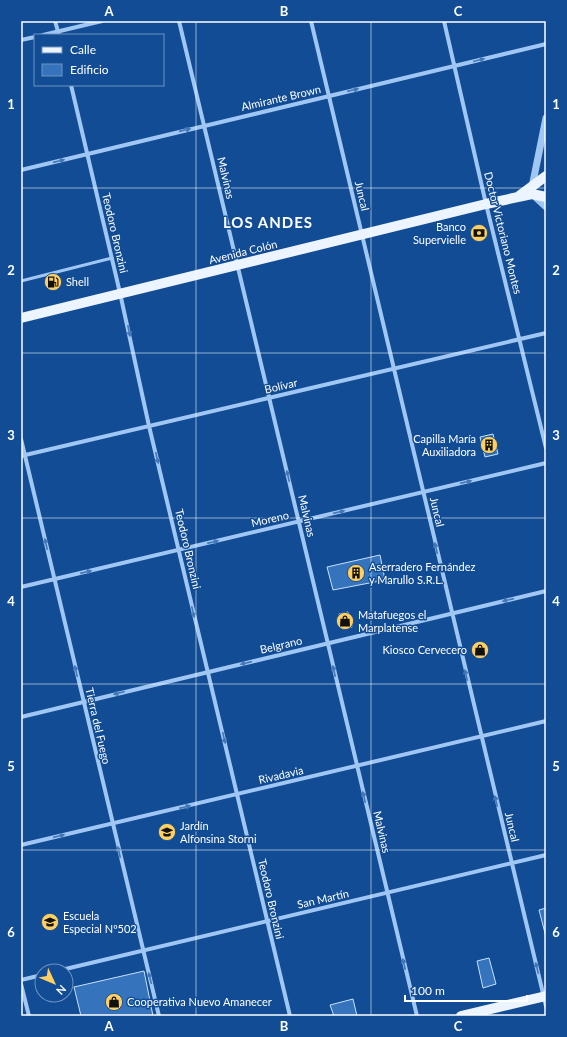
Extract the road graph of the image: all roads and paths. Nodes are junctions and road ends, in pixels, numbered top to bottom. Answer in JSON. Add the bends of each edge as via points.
{"nodes":[{"id":1,"x":55,"y":21,"type":"edge"},
{"id":2,"x":102,"y":21,"type":"edge"},
{"id":3,"x":179,"y":21,"type":"edge"},
{"id":4,"x":311,"y":21,"type":"edge"},
{"id":5,"x":444,"y":21,"type":"edge"},
{"id":6,"x":58,"y":33,"type":"edge"},
{"id":7,"x":34,"y":37,"type":"edge"},
{"id":8,"x":21,"y":40,"type":"edge"},
{"id":9,"x":546,"y":44,"type":"edge"},
{"id":10,"x":455,"y":66,"type":"junction"},
{"id":11,"x":70,"y":86,"type":"edge"},
{"id":12,"x":329,"y":96,"type":"junction"},
{"id":13,"x":546,"y":118,"type":"edge"},
{"id":14,"x":204,"y":126,"type":"junction"},
{"id":15,"x":87,"y":154,"type":"junction"},
{"id":16,"x":21,"y":170,"type":"edge"},
{"id":17,"x":546,"y":176,"type":"edge"},
{"id":18,"x":532,"y":190,"type":"junction"},
{"id":19,"x":546,"y":197,"type":"edge"},
{"id":20,"x":486,"y":204,"type":"junction"},
{"id":21,"x":546,"y":207,"type":"edge"},
{"id":22,"x":362,"y":234,"type":"junction"},
{"id":23,"x":112,"y":258,"type":"junction"},
{"id":24,"x":238,"y":266,"type":"junction"},
{"id":25,"x":21,"y":281,"type":"edge"},
{"id":26,"x":120,"y":293,"type":"junction"},
{"id":27,"x":21,"y":318,"type":"edge"},
{"id":28,"x":546,"y":333,"type":"edge"},
{"id":29,"x":520,"y":339,"type":"junction"},
{"id":30,"x":394,"y":369,"type":"junction"},
{"id":31,"x":269,"y":398,"type":"junction"},
{"id":32,"x":149,"y":426,"type":"junction"},
{"id":33,"x":21,"y":439,"type":"edge"},
{"id":34,"x":546,"y":448,"type":"edge"},
{"id":35,"x":23,"y":455,"type":"edge"},
{"id":36,"x":546,"y":462,"type":"edge"},
{"id":37,"x":423,"y":492,"type":"junction"},
{"id":38,"x":298,"y":521,"type":"junction"},
{"id":39,"x":179,"y":550,"type":"junction"},
{"id":40,"x":54,"y":579,"type":"junction"},
{"id":41,"x":21,"y":587,"type":"edge"},
{"id":42,"x":546,"y":591,"type":"edge"},
{"id":43,"x":452,"y":613,"type":"junction"},
{"id":44,"x":327,"y":643,"type":"junction"},
{"id":45,"x":208,"y":672,"type":"junction"},
{"id":46,"x":84,"y":702,"type":"junction"},
{"id":47,"x":21,"y":716,"type":"edge"},
{"id":48,"x":546,"y":721,"type":"edge"},
{"id":49,"x":481,"y":736,"type":"junction"},
{"id":50,"x":357,"y":766,"type":"junction"},
{"id":51,"x":237,"y":794,"type":"junction"},
{"id":52,"x":113,"y":824,"type":"junction"},
{"id":53,"x":21,"y":846,"type":"edge"},
{"id":54,"x":546,"y":855,"type":"edge"},
{"id":55,"x":511,"y":863,"type":"junction"},
{"id":56,"x":387,"y":893,"type":"junction"},
{"id":57,"x":267,"y":921,"type":"junction"},
{"id":58,"x":143,"y":951,"type":"junction"},
{"id":59,"x":74,"y":967,"type":"edge"},
{"id":60,"x":34,"y":977,"type":"edge"},
{"id":61,"x":21,"y":980,"type":"edge"},
{"id":62,"x":21,"y":984,"type":"edge"},
{"id":63,"x":545,"y":999,"type":"edge"},
{"id":64,"x":29,"y":1016,"type":"edge"},
{"id":65,"x":159,"y":1016,"type":"edge"},
{"id":66,"x":290,"y":1016,"type":"edge"},
{"id":67,"x":416,"y":1016,"type":"edge"},
{"id":68,"x":461,"y":1016,"type":"edge"}],
"edges":[{"from":1,"to":6,"type":"street"},
{"from":2,"to":6,"type":"street"},
{"from":3,"to":14,"type":"street","name":"Malvinas"},
{"from":4,"to":12,"type":"street","name":"Juncal"},
{"from":5,"to":10,"type":"street","name":"Doctor Victoriano Montes"},
{"from":7,"to":8,"type":"street"},
{"from":10,"to":9,"type":"street","name":"Almirante Brown","one_way":true},
{"from":12,"to":10,"type":"street","name":"Almirante Brown","one_way":true},
{"from":10,"to":20,"type":"street","name":"Doctor Victoriano Montes"},
{"from":11,"to":15,"type":"street","name":"Teodoro Bronzini"},
{"from":12,"to":14,"type":"street","name":"Almirante Brown"},
{"from":12,"to":22,"type":"street","name":"Juncal"},
{"from":13,"to":18,"type":"street"},
{"from":15,"to":14,"type":"street","name":"Almirante Brown","one_way":true},
{"from":14,"to":24,"type":"street","name":"Malvinas"},
{"from":16,"to":15,"type":"street","name":"Almirante Brown","one_way":true},
{"from":15,"to":23,"type":"street","name":"Teodoro Bronzini"},
{"from":17,"to":18,"type":"main road","name":"Avenida Colón"},
{"from":18,"to":19,"type":"main road"},
{"from":18,"to":20,"type":"main road","name":"Avenida Colón","via":[[518,197]]},
{"from":18,"to":21,"type":"street"},
{"from":20,"to":22,"type":"main road","name":"Avenida Colón"},
{"from":20,"to":29,"type":"street","name":"Doctor Victoriano Montes"},
{"from":22,"to":24,"type":"main road","name":"Avenida Colón"},
{"from":22,"to":30,"type":"street","name":"Juncal"},
{"from":23,"to":25,"type":"lane"},
{"from":23,"to":26,"type":"street","name":"Teodoro Bronzini"},
{"from":24,"to":26,"type":"main road","name":"Avenida Colón"},
{"from":24,"to":31,"type":"street","name":"Malvinas"},
{"from":26,"to":27,"type":"main road","name":"Avenida Colón"},
{"from":26,"to":32,"type":"street","name":"Teodoro Bronzini","one_way":true},
{"from":28,"to":29,"type":"street","name":"Bolívar"},
{"from":29,"to":30,"type":"street","name":"Bolívar"},
{"from":29,"to":34,"type":"street","name":"Doctor Victoriano Montes"},
{"from":30,"to":31,"type":"street","name":"Bolívar"},
{"from":30,"to":37,"type":"street","name":"Juncal"},
{"from":31,"to":32,"type":"street","name":"Bolívar"},
{"from":38,"to":31,"type":"street","name":"Malvinas","one_way":true},
{"from":32,"to":35,"type":"street","name":"Bolívar"},
{"from":32,"to":39,"type":"street","name":"Teodoro Bronzini","one_way":true},
{"from":33,"to":35,"type":"street","name":"Tierra del Fuego"},
{"from":40,"to":35,"type":"street","name":"Tierra del Fuego","one_way":true},
{"from":37,"to":36,"type":"street","name":"Moreno","one_way":true},
{"from":38,"to":37,"type":"street","name":"Moreno","one_way":true},
{"from":43,"to":37,"type":"street","name":"Juncal","one_way":true},
{"from":39,"to":38,"type":"street","name":"Moreno","one_way":true},
{"from":38,"to":44,"type":"street","name":"Malvinas"},
{"from":40,"to":39,"type":"street","name":"Moreno","one_way":true},
{"from":39,"to":45,"type":"street","name":"Teodoro Bronzini","one_way":true},
{"from":40,"to":41,"type":"street","name":"Moreno"},
{"from":46,"to":40,"type":"street","name":"Tierra del Fuego","one_way":true},
{"from":42,"to":43,"type":"street","name":"Belgrano","one_way":true},
{"from":43,"to":44,"type":"street","name":"Belgrano"},
{"from":49,"to":43,"type":"street","name":"Juncal","one_way":true},
{"from":44,"to":45,"type":"street","name":"Belgrano","one_way":true},
{"from":50,"to":44,"type":"street","name":"Malvinas","one_way":true},
{"from":45,"to":46,"type":"street","name":"Belgrano","one_way":true},
{"from":45,"to":51,"type":"street","name":"Teodoro Bronzini","one_way":true},
{"from":46,"to":47,"type":"street","name":"Belgrano"},
{"from":46,"to":52,"type":"street","name":"Tierra del Fuego"},
{"from":48,"to":49,"type":"street","name":"Rivadavia"},
{"from":49,"to":50,"type":"street","name":"Rivadavia"},
{"from":55,"to":49,"type":"street","name":"Juncal","one_way":true},
{"from":50,"to":51,"type":"street","name":"Rivadavia"},
{"from":56,"to":50,"type":"street","name":"Malvinas","one_way":true},
{"from":52,"to":51,"type":"street","name":"Rivadavia","one_way":true},
{"from":51,"to":57,"type":"street","name":"Teodoro Bronzini"},
{"from":53,"to":52,"type":"street","name":"Rivadavia","one_way":true},
{"from":58,"to":52,"type":"street","name":"Tierra del Fuego","one_way":true},
{"from":54,"to":55,"type":"street","name":"San Martín"},
{"from":55,"to":56,"type":"street","name":"San Martín"},
{"from":63,"to":55,"type":"street","name":"Juncal","one_way":true},
{"from":56,"to":57,"type":"street","name":"San Martín"},
{"from":67,"to":56,"type":"street","name":"Malvinas","one_way":true},
{"from":57,"to":58,"type":"street","name":"San Martín"},
{"from":57,"to":66,"type":"street","name":"Teodoro Bronzini"},
{"from":58,"to":59,"type":"street","name":"San Martín"},
{"from":65,"to":58,"type":"street","name":"Tierra del Fuego","one_way":true},
{"from":60,"to":61,"type":"street"},
{"from":62,"to":64,"type":"street"},
{"from":63,"to":68,"type":"main road"}]}
